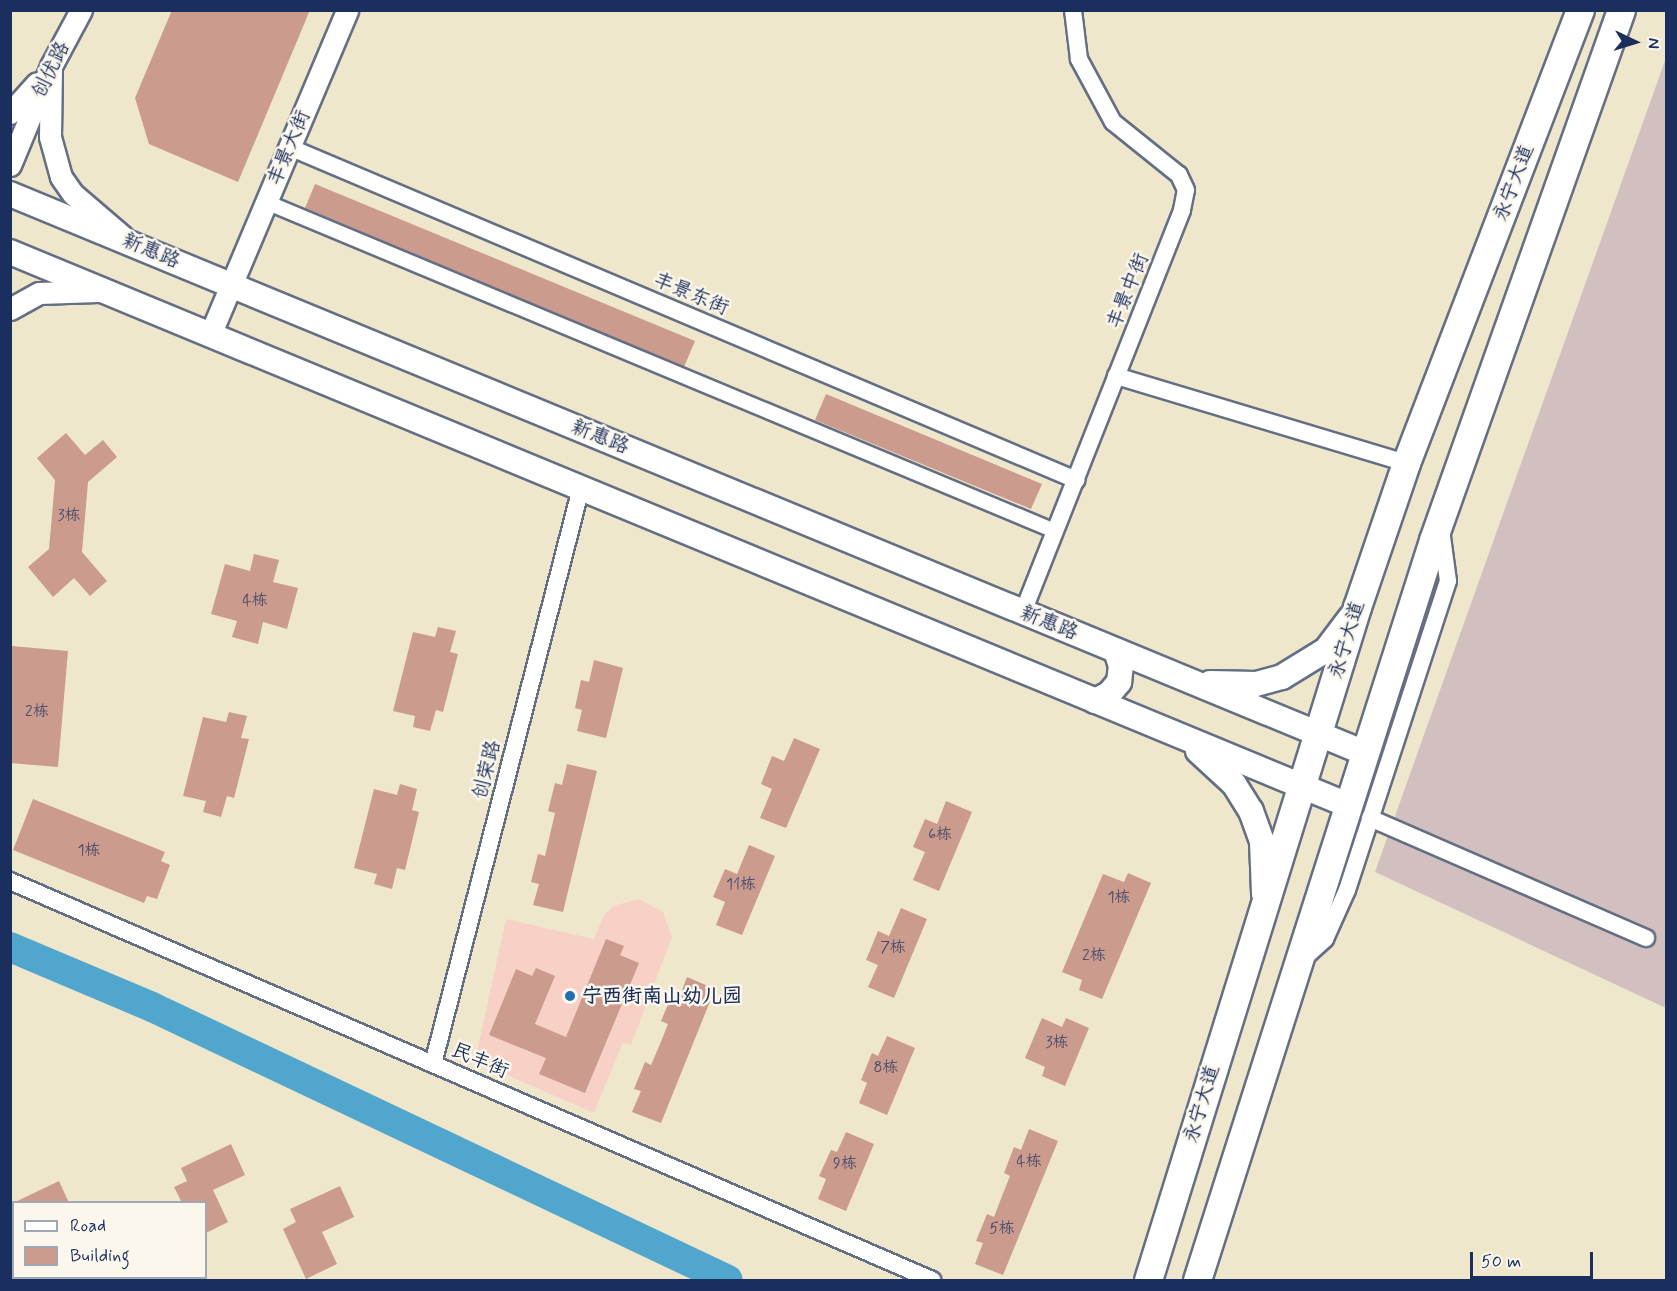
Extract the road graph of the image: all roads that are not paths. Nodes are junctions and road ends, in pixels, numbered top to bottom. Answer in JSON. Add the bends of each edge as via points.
{"nodes":[{"id":1,"x":81,"y":10,"type":"edge"},
{"id":2,"x":347,"y":10,"type":"edge"},
{"id":3,"x":1073,"y":10,"type":"edge"},
{"id":4,"x":1580,"y":10,"type":"edge"},
{"id":5,"x":1621,"y":10,"type":"edge"},
{"id":6,"x":51,"y":66,"type":"junction"},
{"id":7,"x":10,"y":113,"type":"edge"},
{"id":8,"x":289,"y":147,"type":"junction"},
{"id":9,"x":10,"y":165,"type":"edge"},
{"id":10,"x":10,"y":194,"type":"edge"},
{"id":11,"x":267,"y":202,"type":"junction"},
{"id":12,"x":129,"y":242,"type":"junction"},
{"id":13,"x":10,"y":252,"type":"edge"},
{"id":14,"x":231,"y":285,"type":"junction"},
{"id":15,"x":106,"y":291,"type":"junction"},
{"id":16,"x":10,"y":309,"type":"edge"},
{"id":17,"x":210,"y":334,"type":"junction"},
{"id":18,"x":1116,"y":376,"type":"junction"},
{"id":19,"x":1406,"y":462,"type":"junction"},
{"id":20,"x":1076,"y":480,"type":"junction"},
{"id":21,"x":581,"y":488,"type":"junction"},
{"id":22,"x":1440,"y":520,"type":"junction"},
{"id":23,"x":1056,"y":531,"type":"junction"},
{"id":24,"x":1357,"y":607,"type":"junction"},
{"id":25,"x":1023,"y":612,"type":"junction"},
{"id":26,"x":1116,"y":651,"type":"junction"},
{"id":27,"x":1189,"y":681,"type":"junction"},
{"id":28,"x":1095,"y":700,"type":"junction"},
{"id":29,"x":1168,"y":731,"type":"junction"},
{"id":30,"x":1318,"y":734,"type":"junction"},
{"id":31,"x":1365,"y":753,"type":"junction"},
{"id":32,"x":1302,"y":786,"type":"junction"},
{"id":33,"x":1359,"y":812,"type":"junction"},
{"id":34,"x":10,"y":881,"type":"edge"},
{"id":35,"x":1263,"y":905,"type":"junction"},
{"id":36,"x":1646,"y":938,"type":"dead end"},
{"id":37,"x":433,"y":1064,"type":"junction"},
{"id":38,"x":932,"y":1281,"type":"edge"},
{"id":39,"x":1148,"y":1281,"type":"edge"},
{"id":40,"x":1197,"y":1281,"type":"edge"}],
"edges":[{"from":1,"to":6,"type":"street","name":"创优路"},
{"from":2,"to":8,"type":"street","name":"丰景大街"},
{"from":3,"to":18,"type":"street","name":"丰景中街","via":[[1079,59],[1113,122],[1179,175],[1186,190],[1182,210]]},
{"from":4,"to":19,"type":"main road","name":"永宁大道"},
{"from":5,"to":22,"type":"main road"},
{"from":6,"to":7,"type":"street"},
{"from":6,"to":9,"type":"street","name":"创优路"},
{"from":6,"to":12,"type":"street","via":[[50,137],[61,177],[73,194]]},
{"from":8,"to":11,"type":"street","name":"丰景大街"},
{"from":8,"to":20,"type":"street","name":"丰景东街"},
{"from":10,"to":12,"type":"main road","name":"新惠路"},
{"from":11,"to":14,"type":"street","name":"丰景大街"},
{"from":11,"to":23,"type":"street"},
{"from":12,"to":14,"type":"main road","name":"新惠路"},
{"from":13,"to":15,"type":"main road"},
{"from":14,"to":17,"type":"street","name":"丰景大街"},
{"from":14,"to":25,"type":"main road","name":"新惠路"},
{"from":15,"to":16,"type":"street","via":[[58,289],[39,293]]},
{"from":15,"to":17,"type":"main road"},
{"from":17,"to":21,"type":"main road"},
{"from":18,"to":19,"type":"street"},
{"from":18,"to":20,"type":"street","name":"丰景中街"},
{"from":19,"to":24,"type":"main road","name":"永宁大道"},
{"from":20,"to":23,"type":"street","name":"丰景中街"},
{"from":21,"to":28,"type":"main road"},
{"from":21,"to":37,"type":"street","name":"创荣路"},
{"from":22,"to":31,"type":"main road"},
{"from":22,"to":33,"type":"street","via":[[1448,581]]},
{"from":23,"to":25,"type":"street","name":"丰景中街"},
{"from":24,"to":27,"type":"main road","via":[[1326,650],[1282,677],[1230,685]]},
{"from":24,"to":30,"type":"main road","name":"永宁大道"},
{"from":25,"to":26,"type":"main road","name":"新惠路"},
{"from":26,"to":27,"type":"main road","name":"新惠路"},
{"from":26,"to":28,"type":"main road","via":[[1121,666],[1119,682],[1109,694]]},
{"from":27,"to":30,"type":"main road","name":"新惠路"},
{"from":28,"to":29,"type":"main road"},
{"from":29,"to":32,"type":"main road"},
{"from":29,"to":35,"type":"main road","via":[[1212,761],[1234,784],[1251,811],[1262,841],[1266,873]]},
{"from":30,"to":31,"type":"main road","name":"新惠路"},
{"from":30,"to":32,"type":"main road","name":"永宁大道"},
{"from":31,"to":33,"type":"main road"},
{"from":32,"to":33,"type":"main road"},
{"from":32,"to":35,"type":"main road","name":"永宁大道"},
{"from":33,"to":36,"type":"street"},
{"from":33,"to":40,"type":"main road","via":[[1298,964]]},
{"from":34,"to":37,"type":"street","name":"民丰街"},
{"from":35,"to":39,"type":"main road","name":"永宁大道"},
{"from":37,"to":38,"type":"street","name":"民丰街"}]}
